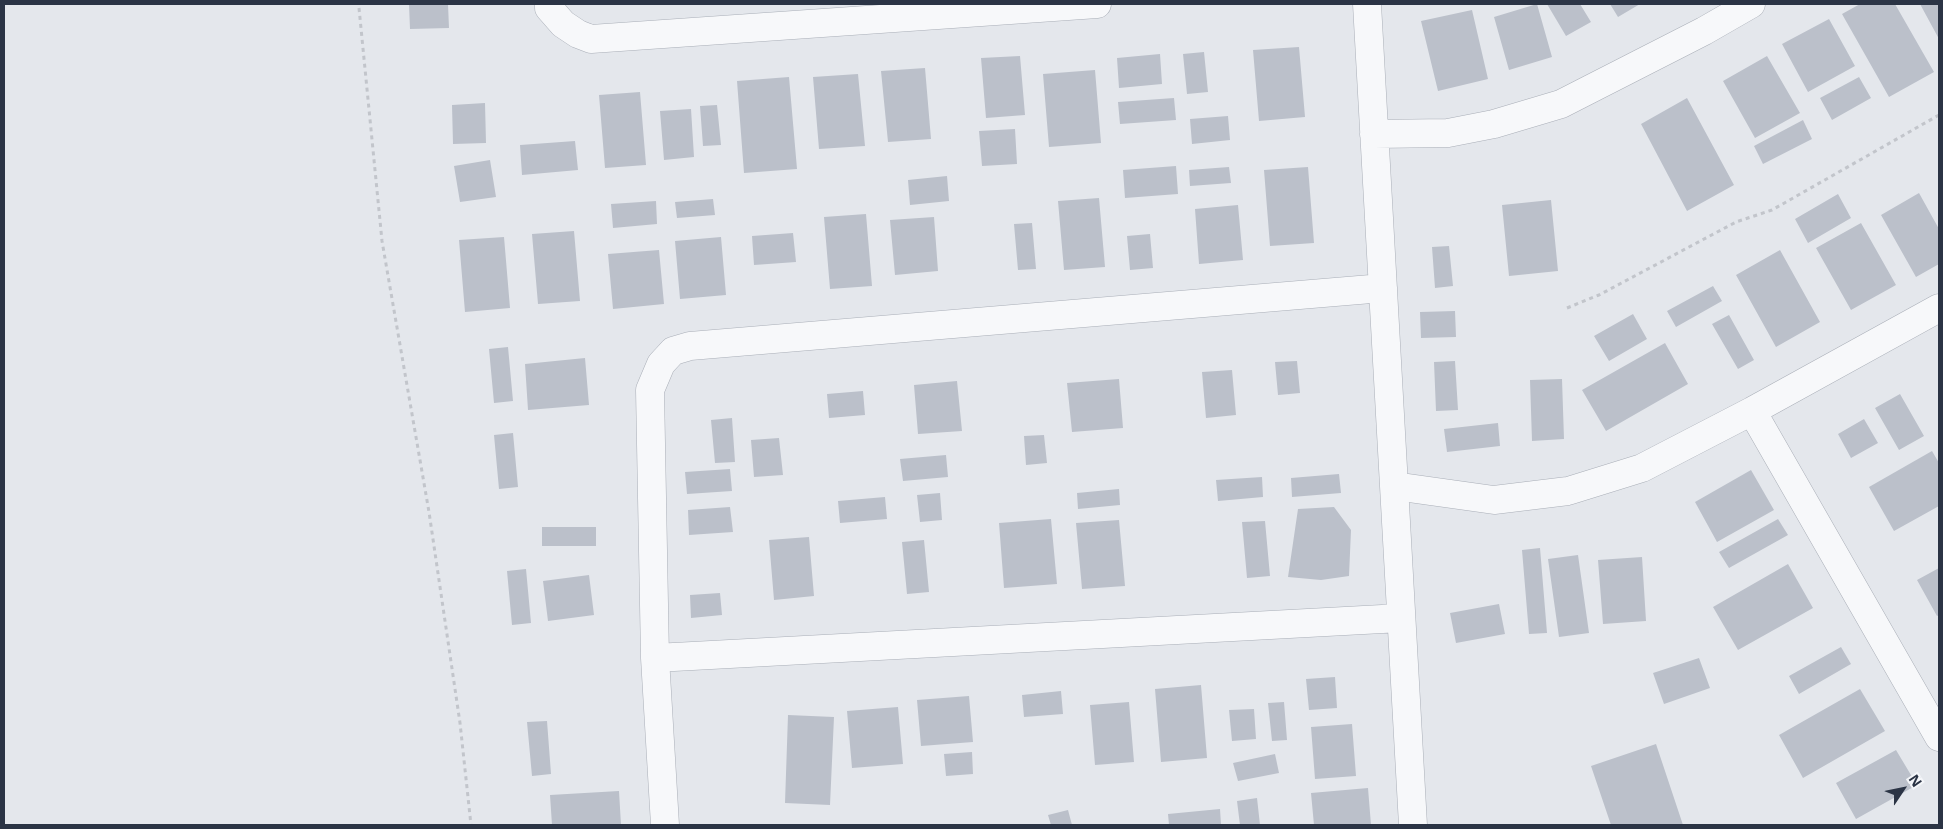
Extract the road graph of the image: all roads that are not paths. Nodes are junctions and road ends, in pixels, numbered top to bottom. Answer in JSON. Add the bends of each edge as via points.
{"nodes":[{"id":1,"x":549,"y":4,"type":"edge"},
{"id":2,"x":1097,"y":4,"type":"edge"},
{"id":3,"x":1366,"y":4,"type":"edge"},
{"id":4,"x":1751,"y":4,"type":"edge"},
{"id":5,"x":1374,"y":134,"type":"junction"},
{"id":6,"x":1383,"y":288,"type":"junction"},
{"id":7,"x":1939,"y":308,"type":"edge"},
{"id":8,"x":1752,"y":412,"type":"junction"},
{"id":9,"x":1394,"y":486,"type":"junction"},
{"id":10,"x":1401,"y":618,"type":"junction"},
{"id":11,"x":655,"y":658,"type":"junction"},
{"id":12,"x":1939,"y":737,"type":"edge"},
{"id":13,"x":665,"y":825,"type":"edge"},
{"id":14,"x":1413,"y":825,"type":"edge"}],
"edges":[{"from":1,"to":2,"type":"street","via":[[563,24],[592,39]]},
{"from":3,"to":5,"type":"street"},
{"from":4,"to":5,"type":"street","via":[[1561,104],[1494,124],[1448,133]]},
{"from":5,"to":6,"type":"street"},
{"from":6,"to":9,"type":"street"},
{"from":6,"to":11,"type":"street","via":[[690,346],[673,351],[660,364],[650,390]]},
{"from":7,"to":8,"type":"street"},
{"from":8,"to":9,"type":"street","via":[[1642,468],[1568,491],[1494,500]]},
{"from":8,"to":12,"type":"street"},
{"from":9,"to":10,"type":"street"},
{"from":10,"to":11,"type":"street"},
{"from":10,"to":14,"type":"street"},
{"from":11,"to":13,"type":"street"}]}
